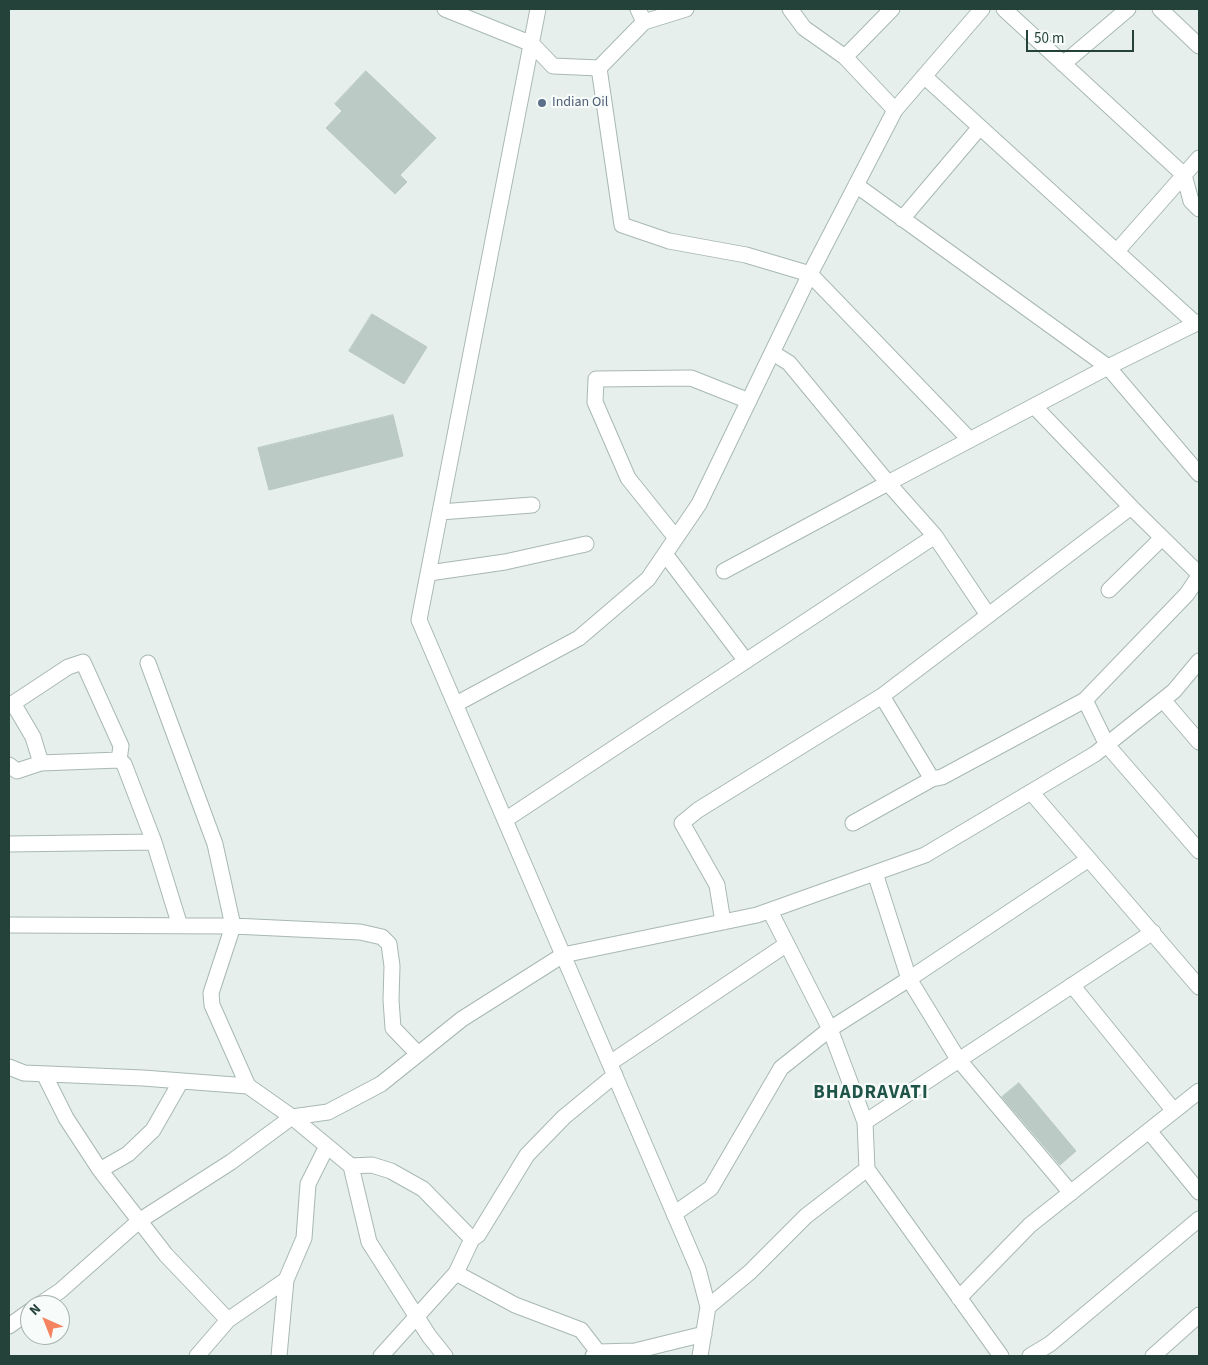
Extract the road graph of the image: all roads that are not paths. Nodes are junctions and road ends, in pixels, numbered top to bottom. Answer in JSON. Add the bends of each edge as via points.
{"nodes":[{"id":1,"x":446,"y":9,"type":"edge"},
{"id":2,"x":538,"y":9,"type":"edge"},
{"id":3,"x":686,"y":9,"type":"edge"},
{"id":4,"x":790,"y":9,"type":"edge"},
{"id":5,"x":892,"y":9,"type":"edge"},
{"id":6,"x":982,"y":9,"type":"edge"},
{"id":7,"x":1004,"y":9,"type":"edge"},
{"id":8,"x":1128,"y":9,"type":"edge"},
{"id":9,"x":1160,"y":9,"type":"edge"},
{"id":10,"x":641,"y":15,"type":"edge"},
{"id":11,"x":532,"y":44,"type":"junction"},
{"id":12,"x":1199,"y":46,"type":"edge"},
{"id":13,"x":845,"y":57,"type":"junction"},
{"id":14,"x":1063,"y":64,"type":"junction"},
{"id":15,"x":598,"y":68,"type":"junction"},
{"id":16,"x":924,"y":76,"type":"junction"},
{"id":17,"x":895,"y":110,"type":"junction"},
{"id":18,"x":980,"y":127,"type":"junction"},
{"id":19,"x":1199,"y":158,"type":"edge"},
{"id":20,"x":1184,"y":175,"type":"junction"},
{"id":21,"x":856,"y":185,"type":"junction"},
{"id":22,"x":1199,"y":208,"type":"edge"},
{"id":23,"x":902,"y":219,"type":"junction"},
{"id":24,"x":1117,"y":251,"type":"junction"},
{"id":25,"x":810,"y":274,"type":"junction"},
{"id":26,"x":1198,"y":323,"type":"edge"},
{"id":27,"x":773,"y":352,"type":"junction"},
{"id":28,"x":1108,"y":367,"type":"junction"},
{"id":29,"x":749,"y":401,"type":"junction"},
{"id":30,"x":1034,"y":406,"type":"junction"},
{"id":31,"x":970,"y":440,"type":"junction"},
{"id":32,"x":1199,"y":474,"type":"edge"},
{"id":33,"x":888,"y":483,"type":"junction"},
{"id":34,"x":532,"y":505,"type":"dead end"},
{"id":35,"x":1131,"y":507,"type":"junction"},
{"id":36,"x":440,"y":512,"type":"junction"},
{"id":37,"x":935,"y":536,"type":"junction"},
{"id":38,"x":676,"y":538,"type":"junction"},
{"id":39,"x":1162,"y":538,"type":"junction"},
{"id":40,"x":586,"y":544,"type":"dead end"},
{"id":41,"x":664,"y":554,"type":"junction"},
{"id":42,"x":724,"y":571,"type":"dead end"},
{"id":43,"x":429,"y":573,"type":"junction"},
{"id":44,"x":1199,"y":575,"type":"edge"},
{"id":45,"x":1109,"y":590,"type":"dead end"},
{"id":46,"x":988,"y":615,"type":"junction"},
{"id":47,"x":1199,"y":660,"type":"edge"},
{"id":48,"x":746,"y":661,"type":"junction"},
{"id":49,"x":148,"y":663,"type":"dead end"},
{"id":50,"x":882,"y":696,"type":"junction"},
{"id":51,"x":1085,"y":700,"type":"junction"},
{"id":52,"x":1163,"y":700,"type":"junction"},
{"id":53,"x":11,"y":704,"type":"edge"},
{"id":54,"x":456,"y":704,"type":"junction"},
{"id":55,"x":1199,"y":742,"type":"edge"},
{"id":56,"x":1106,"y":745,"type":"junction"},
{"id":57,"x":119,"y":760,"type":"junction"},
{"id":58,"x":41,"y":763,"type":"junction"},
{"id":59,"x":9,"y":765,"type":"edge"},
{"id":60,"x":932,"y":779,"type":"junction"},
{"id":61,"x":1031,"y":792,"type":"junction"},
{"id":62,"x":505,"y":820,"type":"junction"},
{"id":63,"x":853,"y":824,"type":"dead end"},
{"id":64,"x":154,"y":842,"type":"junction"},
{"id":65,"x":9,"y":844,"type":"edge"},
{"id":66,"x":1199,"y":851,"type":"edge"},
{"id":67,"x":1089,"y":859,"type":"junction"},
{"id":68,"x":875,"y":873,"type":"junction"},
{"id":69,"x":770,"y":911,"type":"junction"},
{"id":70,"x":722,"y":922,"type":"junction"},
{"id":71,"x":9,"y":925,"type":"edge"},
{"id":72,"x":180,"y":926,"type":"junction"},
{"id":73,"x":233,"y":926,"type":"junction"},
{"id":74,"x":1153,"y":932,"type":"junction"},
{"id":75,"x":787,"y":944,"type":"junction"},
{"id":76,"x":563,"y":956,"type":"junction"},
{"id":77,"x":908,"y":980,"type":"junction"},
{"id":78,"x":1072,"y":985,"type":"junction"},
{"id":79,"x":1199,"y":987,"type":"edge"},
{"id":80,"x":830,"y":1029,"type":"junction"},
{"id":81,"x":418,"y":1054,"type":"junction"},
{"id":82,"x":958,"y":1059,"type":"junction"},
{"id":83,"x":9,"y":1067,"type":"edge"},
{"id":84,"x":612,"y":1069,"type":"junction"},
{"id":85,"x":44,"y":1074,"type":"junction"},
{"id":86,"x":182,"y":1081,"type":"junction"},
{"id":87,"x":248,"y":1086,"type":"junction"},
{"id":88,"x":1199,"y":1091,"type":"edge"},
{"id":89,"x":1174,"y":1111,"type":"junction"},
{"id":90,"x":292,"y":1117,"type":"junction"},
{"id":91,"x":865,"y":1122,"type":"junction"},
{"id":92,"x":1149,"y":1131,"type":"junction"},
{"id":93,"x":327,"y":1146,"type":"junction"},
{"id":94,"x":351,"y":1166,"type":"junction"},
{"id":95,"x":867,"y":1169,"type":"junction"},
{"id":96,"x":100,"y":1170,"type":"junction"},
{"id":97,"x":1199,"y":1192,"type":"edge"},
{"id":98,"x":1071,"y":1193,"type":"junction"},
{"id":99,"x":674,"y":1214,"type":"junction"},
{"id":100,"x":1199,"y":1219,"type":"edge"},
{"id":101,"x":139,"y":1221,"type":"junction"},
{"id":102,"x":472,"y":1240,"type":"junction"},
{"id":103,"x":456,"y":1273,"type":"junction"},
{"id":104,"x":286,"y":1280,"type":"junction"},
{"id":105,"x":54,"y":1295,"type":"edge"},
{"id":106,"x":959,"y":1298,"type":"junction"},
{"id":107,"x":708,"y":1307,"type":"junction"},
{"id":108,"x":1199,"y":1315,"type":"edge"},
{"id":109,"x":20,"y":1318,"type":"edge"},
{"id":110,"x":417,"y":1318,"type":"junction"},
{"id":111,"x":228,"y":1320,"type":"junction"},
{"id":112,"x":9,"y":1326,"type":"edge"},
{"id":113,"x":704,"y":1334,"type":"junction"},
{"id":114,"x":596,"y":1354,"type":"edge"},
{"id":115,"x":197,"y":1356,"type":"edge"},
{"id":116,"x":279,"y":1356,"type":"edge"},
{"id":117,"x":381,"y":1356,"type":"edge"},
{"id":118,"x":444,"y":1356,"type":"edge"},
{"id":119,"x":700,"y":1356,"type":"edge"},
{"id":120,"x":1001,"y":1356,"type":"edge"},
{"id":121,"x":1030,"y":1356,"type":"edge"},
{"id":122,"x":1153,"y":1356,"type":"edge"}],
"edges":[{"from":1,"to":11,"type":"street"},
{"from":2,"to":11,"type":"street"},
{"from":3,"to":10,"type":"street"},
{"from":4,"to":13,"type":"street","via":[[804,28]]},
{"from":5,"to":13,"type":"street"},
{"from":6,"to":16,"type":"street"},
{"from":7,"to":14,"type":"street"},
{"from":8,"to":14,"type":"street"},
{"from":9,"to":12,"type":"street"},
{"from":10,"to":15,"type":"street"},
{"from":11,"to":15,"type":"street","via":[[553,66]]},
{"from":11,"to":36,"type":"street"},
{"from":13,"to":17,"type":"street"},
{"from":14,"to":20,"type":"street"},
{"from":15,"to":25,"type":"street","via":[[622,226],[669,241],[746,255]]},
{"from":16,"to":17,"type":"street"},
{"from":16,"to":18,"type":"street"},
{"from":17,"to":21,"type":"street"},
{"from":18,"to":23,"type":"street"},
{"from":18,"to":24,"type":"street"},
{"from":19,"to":20,"type":"street"},
{"from":20,"to":22,"type":"street","via":[[1191,200]]},
{"from":20,"to":24,"type":"street"},
{"from":21,"to":23,"type":"street"},
{"from":21,"to":25,"type":"street"},
{"from":23,"to":28,"type":"street"},
{"from":24,"to":26,"type":"street"},
{"from":25,"to":27,"type":"street"},
{"from":25,"to":31,"type":"street"},
{"from":26,"to":28,"type":"street"},
{"from":27,"to":29,"type":"street"},
{"from":27,"to":33,"type":"street","via":[[789,363]]},
{"from":28,"to":30,"type":"street"},
{"from":28,"to":32,"type":"street"},
{"from":29,"to":38,"type":"street","via":[[699,504]]},
{"from":29,"to":38,"type":"street","via":[[691,378],[596,379],[595,402],[628,478]]},
{"from":30,"to":31,"type":"street"},
{"from":30,"to":35,"type":"street"},
{"from":31,"to":33,"type":"street"},
{"from":33,"to":37,"type":"street"},
{"from":33,"to":42,"type":"street"},
{"from":34,"to":36,"type":"street"},
{"from":35,"to":39,"type":"street"},
{"from":35,"to":46,"type":"street"},
{"from":36,"to":43,"type":"street"},
{"from":37,"to":46,"type":"street"},
{"from":37,"to":48,"type":"street"},
{"from":38,"to":41,"type":"street"},
{"from":39,"to":44,"type":"street"},
{"from":39,"to":45,"type":"street"},
{"from":40,"to":43,"type":"street","via":[[505,562]]},
{"from":41,"to":48,"type":"street"},
{"from":41,"to":54,"type":"street","via":[[648,579],[579,638]]},
{"from":43,"to":54,"type":"street","via":[[419,620]]},
{"from":44,"to":51,"type":"street","via":[[1186,594]]},
{"from":46,"to":50,"type":"street"},
{"from":47,"to":52,"type":"street"},
{"from":48,"to":62,"type":"street"},
{"from":49,"to":73,"type":"street","via":[[215,844]]},
{"from":50,"to":60,"type":"street"},
{"from":50,"to":70,"type":"street","via":[[698,810],[682,824],[717,885]]},
{"from":51,"to":56,"type":"street"},
{"from":51,"to":60,"type":"street","via":[[942,777]]},
{"from":52,"to":55,"type":"street"},
{"from":52,"to":56,"type":"street"},
{"from":53,"to":57,"type":"street","via":[[68,667],[83,662],[121,746]]},
{"from":53,"to":58,"type":"street","via":[[33,737]]},
{"from":54,"to":62,"type":"street"},
{"from":56,"to":61,"type":"street"},
{"from":56,"to":66,"type":"street"},
{"from":57,"to":58,"type":"street"},
{"from":57,"to":64,"type":"street","via":[[124,764]]},
{"from":58,"to":59,"type":"street","via":[[17,771]]},
{"from":60,"to":63,"type":"street"},
{"from":61,"to":67,"type":"street"},
{"from":61,"to":68,"type":"street","via":[[925,855]]},
{"from":62,"to":76,"type":"street"},
{"from":64,"to":65,"type":"street"},
{"from":64,"to":72,"type":"street"},
{"from":67,"to":74,"type":"street"},
{"from":67,"to":77,"type":"street"},
{"from":68,"to":69,"type":"street"},
{"from":68,"to":77,"type":"street"},
{"from":69,"to":70,"type":"street"},
{"from":69,"to":75,"type":"street"},
{"from":70,"to":76,"type":"street"},
{"from":71,"to":72,"type":"street"},
{"from":72,"to":73,"type":"street"},
{"from":73,"to":81,"type":"street","via":[[360,932],[382,937],[389,944],[392,966],[393,1028]]},
{"from":73,"to":87,"type":"street","via":[[210,993],[212,1005]]},
{"from":74,"to":78,"type":"street"},
{"from":74,"to":79,"type":"street"},
{"from":75,"to":80,"type":"street"},
{"from":75,"to":84,"type":"street"},
{"from":76,"to":81,"type":"street","via":[[462,1019]]},
{"from":76,"to":84,"type":"street"},
{"from":77,"to":80,"type":"street"},
{"from":77,"to":82,"type":"street"},
{"from":78,"to":82,"type":"street"},
{"from":78,"to":89,"type":"street"},
{"from":80,"to":91,"type":"street"},
{"from":80,"to":99,"type":"street","via":[[781,1068],[711,1188]]},
{"from":81,"to":90,"type":"street","via":[[381,1084],[328,1112]]},
{"from":82,"to":91,"type":"street"},
{"from":82,"to":98,"type":"street"},
{"from":83,"to":85,"type":"street","via":[[24,1073]]},
{"from":84,"to":99,"type":"street"},
{"from":84,"to":102,"type":"street","via":[[527,1155]]},
{"from":85,"to":86,"type":"street"},
{"from":85,"to":96,"type":"street","via":[[66,1118]]},
{"from":86,"to":87,"type":"street"},
{"from":86,"to":96,"type":"street","via":[[153,1130],[128,1154]]},
{"from":87,"to":90,"type":"street"},
{"from":88,"to":89,"type":"street"},
{"from":89,"to":92,"type":"street"},
{"from":90,"to":93,"type":"street"},
{"from":90,"to":101,"type":"street","via":[[231,1162]]},
{"from":91,"to":95,"type":"street"},
{"from":92,"to":97,"type":"street"},
{"from":92,"to":98,"type":"street"},
{"from":93,"to":94,"type":"street"},
{"from":93,"to":104,"type":"street","via":[[308,1184],[304,1238]]},
{"from":94,"to":102,"type":"street","via":[[372,1165],[391,1171],[423,1189]]},
{"from":94,"to":110,"type":"street","via":[[369,1242]]},
{"from":95,"to":106,"type":"street"},
{"from":95,"to":107,"type":"street","via":[[806,1216],[750,1272]]},
{"from":96,"to":101,"type":"street"},
{"from":98,"to":106,"type":"street","via":[[1030,1226]]},
{"from":99,"to":107,"type":"street","via":[[698,1269]]},
{"from":100,"to":121,"type":"street","via":[[1050,1344]]},
{"from":101,"to":105,"type":"street"},
{"from":101,"to":111,"type":"street","via":[[166,1256]]},
{"from":102,"to":103,"type":"street"},
{"from":103,"to":110,"type":"street"},
{"from":103,"to":114,"type":"street","via":[[515,1305],[581,1330]]},
{"from":104,"to":111,"type":"street"},
{"from":104,"to":116,"type":"street"},
{"from":106,"to":120,"type":"street"},
{"from":107,"to":113,"type":"street"},
{"from":108,"to":122,"type":"street"},
{"from":109,"to":112,"type":"street"},
{"from":110,"to":117,"type":"street"},
{"from":110,"to":118,"type":"street"},
{"from":111,"to":115,"type":"street"},
{"from":113,"to":114,"type":"street","via":[[635,1351]]},
{"from":113,"to":119,"type":"street"}]}
